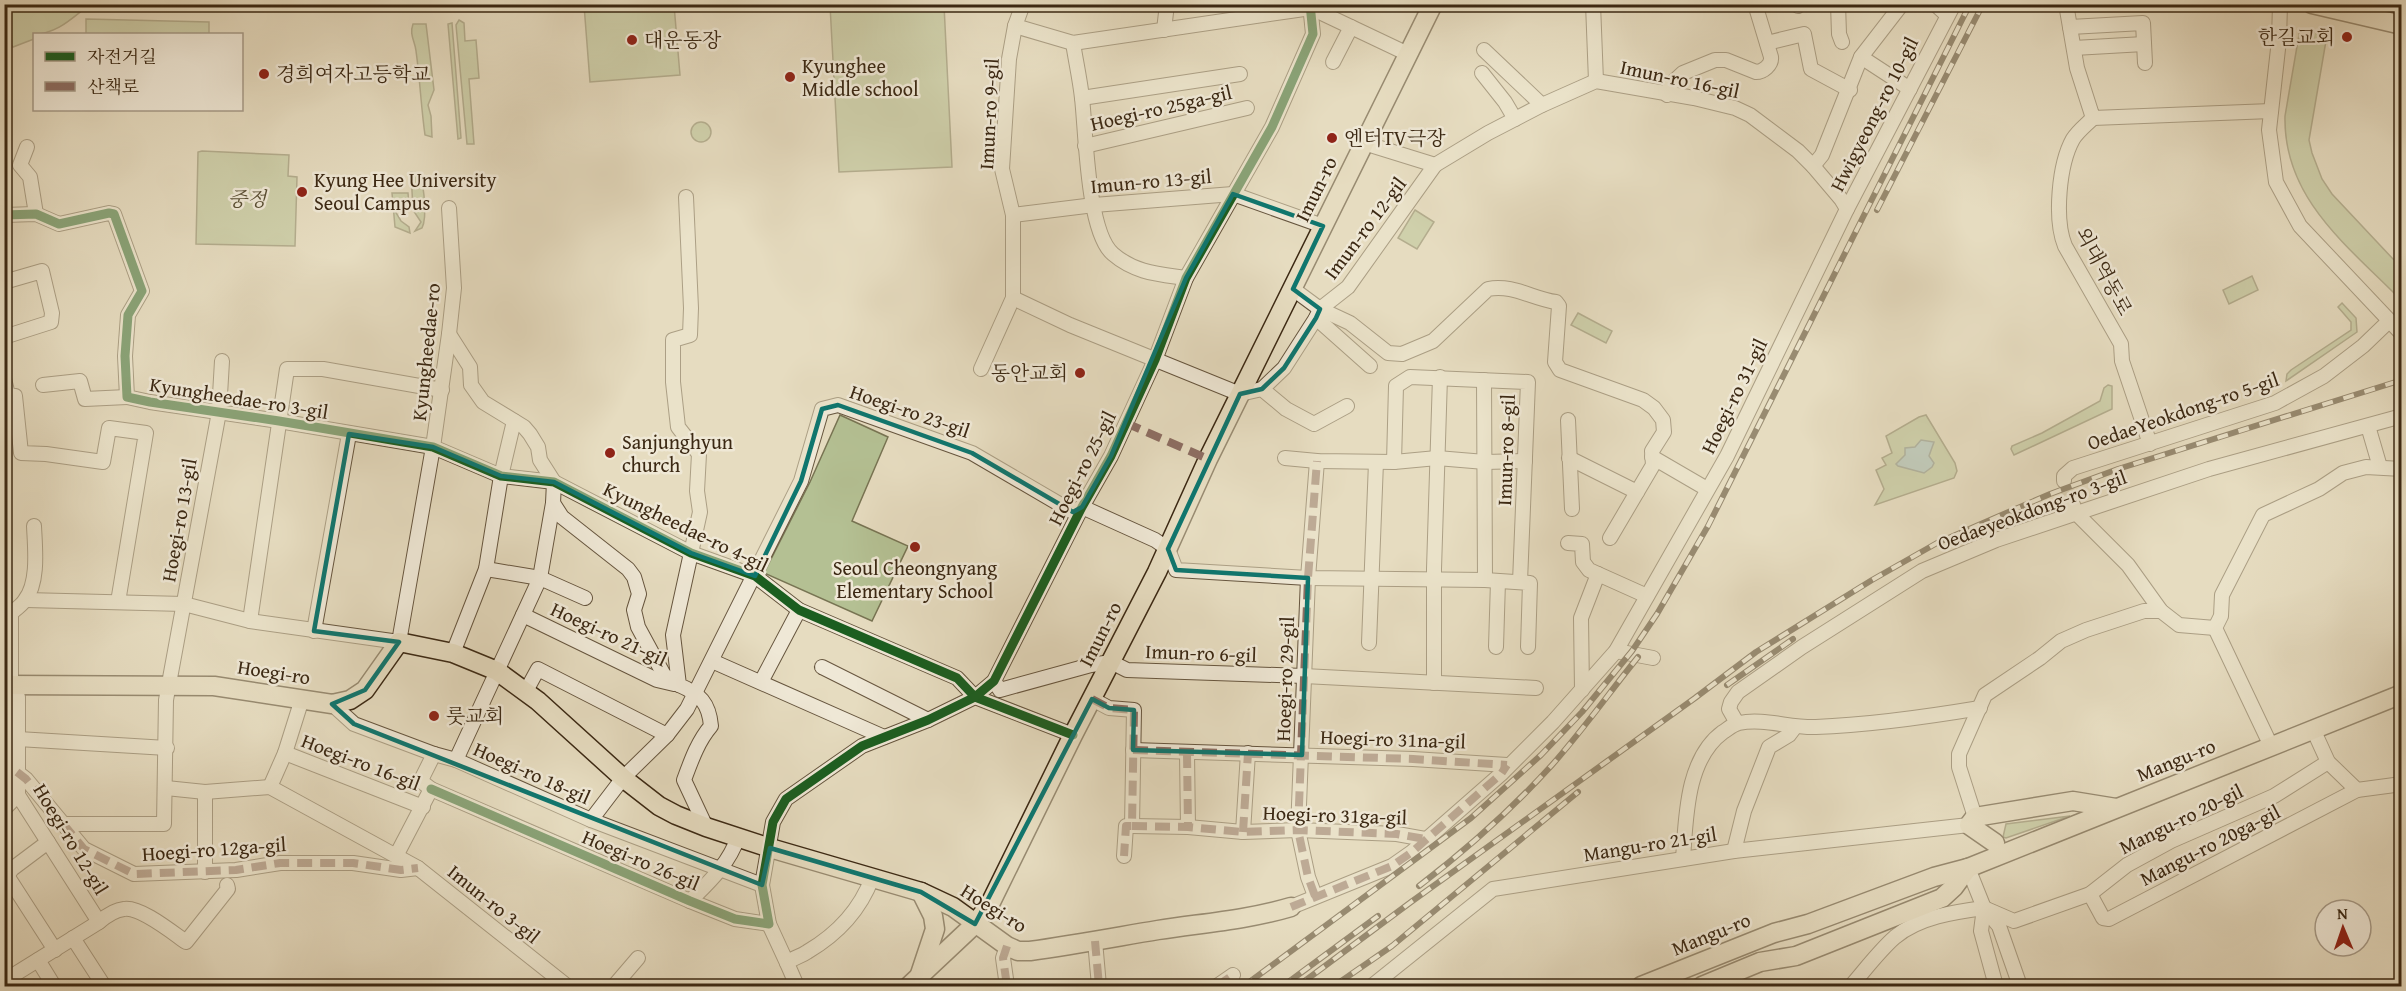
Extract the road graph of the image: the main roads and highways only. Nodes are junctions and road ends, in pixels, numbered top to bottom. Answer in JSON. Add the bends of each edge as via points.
{"nodes":[{"id":1,"x":1433,"y":4,"type":"edge"},
{"id":2,"x":2317,"y":5,"type":"edge"},
{"id":3,"x":2359,"y":10,"type":"edge"},
{"id":4,"x":2402,"y":25,"type":"edge"},
{"id":5,"x":8,"y":685,"type":"edge"},
{"id":6,"x":2402,"y":694,"type":"edge"},
{"id":7,"x":2118,"y":808,"type":"junction"},
{"id":8,"x":2010,"y":812,"type":"junction"},
{"id":9,"x":1998,"y":850,"type":"junction"},
{"id":10,"x":1968,"y":868,"type":"junction"},
{"id":11,"x":921,"y":892,"type":"junction"},
{"id":12,"x":1291,"y":907,"type":"road end"},
{"id":13,"x":975,"y":924,"type":"junction"},
{"id":14,"x":914,"y":982,"type":"edge"},
{"id":15,"x":1641,"y":987,"type":"edge"},
{"id":16,"x":1702,"y":987,"type":"edge"}],
"edges":[{"from":1,"to":13,"type":"main road","name":"Imun-ro","via":[[1240,394],[1168,549],[990,904]]},
{"from":2,"to":3,"type":"main road"},
{"from":3,"to":4,"type":"main road"},
{"from":5,"to":11,"type":"main road","name":"Hoegi-ro","via":[[237,688],[332,704],[350,700],[365,690],[399,642],[453,653],[497,671],[526,691],[659,806],[706,827]]},
{"from":6,"to":7,"type":"main road","name":"Mangu-ro"},
{"from":7,"to":8,"type":"main road","via":[[2073,801]]},
{"from":7,"to":9,"type":"main road","name":"Mangu-ro"},
{"from":8,"to":9,"type":"main road","via":[[1997,822]]},
{"from":8,"to":9,"type":"main road","via":[[1972,821]]},
{"from":9,"to":10,"type":"main road","name":"Mangu-ro"},
{"from":10,"to":15,"type":"main road","name":"Mangu-ro","via":[[1774,933]]},
{"from":10,"to":16,"type":"main road","via":[[1942,898],[1796,956],[1760,962]]},
{"from":11,"to":13,"type":"main road","name":"Hoegi-ro","via":[[953,907]]},
{"from":11,"to":14,"type":"main road","via":[[935,929]]},
{"from":12,"to":13,"type":"main road","name":"Hoegi-ro","via":[[1030,951],[1007,946]]},
{"from":13,"to":14,"type":"main road","name":"Imun-ro"}]}
